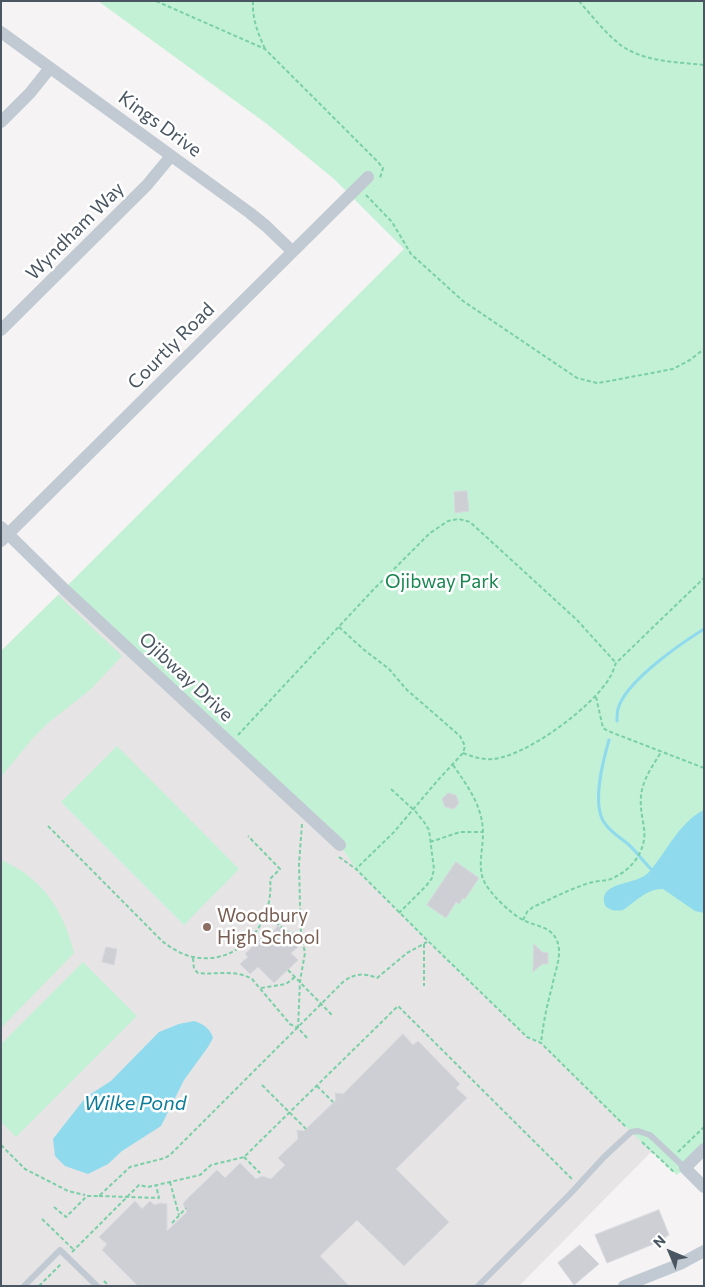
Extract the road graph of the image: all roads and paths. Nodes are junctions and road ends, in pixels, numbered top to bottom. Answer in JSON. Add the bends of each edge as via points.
{"nodes":[{"id":1,"x":156,"y":1,"type":"edge"},
{"id":2,"x":253,"y":1,"type":"edge"},
{"id":3,"x":579,"y":1,"type":"edge"},
{"id":4,"x":1,"y":32,"type":"edge"},
{"id":5,"x":265,"y":49,"type":"junction"},
{"id":6,"x":704,"y":65,"type":"edge"},
{"id":7,"x":50,"y":68,"type":"junction"},
{"id":8,"x":1,"y":122,"type":"edge"},
{"id":9,"x":171,"y":156,"type":"junction"},
{"id":10,"x":372,"y":180,"type":"joint"},
{"id":11,"x":358,"y":187,"type":"junction"},
{"id":12,"x":292,"y":252,"type":"junction"},
{"id":13,"x":1,"y":330,"type":"edge"},
{"id":14,"x":704,"y":349,"type":"edge"},
{"id":15,"x":4,"y":534,"type":"edge"},
{"id":16,"x":704,"y":578,"type":"edge"},
{"id":17,"x":339,"y":627,"type":"junction"},
{"id":18,"x":616,"y":663,"type":"junction"},
{"id":19,"x":596,"y":696,"type":"junction"},
{"id":20,"x":236,"y":738,"type":"dead end"},
{"id":21,"x":661,"y":752,"type":"junction"},
{"id":22,"x":463,"y":754,"type":"junction"},
{"id":23,"x":453,"y":765,"type":"junction"},
{"id":24,"x":704,"y":768,"type":"edge"},
{"id":25,"x":391,"y":789,"type":"dead end"},
{"id":26,"x":413,"y":809,"type":"junction"},
{"id":27,"x":48,"y":826,"type":"dead end"},
{"id":28,"x":309,"y":830,"type":"dead end"},
{"id":29,"x":483,"y":832,"type":"junction"},
{"id":30,"x":248,"y":836,"type":"dead end"},
{"id":31,"x":430,"y":842,"type":"junction"},
{"id":32,"x":339,"y":851,"type":"joint"},
{"id":33,"x":356,"y":869,"type":"junction"},
{"id":34,"x":399,"y":913,"type":"junction"},
{"id":35,"x":266,"y":915,"type":"junction"},
{"id":36,"x":523,"y":920,"type":"junction"},
{"id":37,"x":301,"y":934,"type":"junction"},
{"id":38,"x":428,"y":941,"type":"junction"},
{"id":39,"x":424,"y":944,"type":"junction"},
{"id":40,"x":193,"y":957,"type":"junction"},
{"id":41,"x":288,"y":970,"type":"dead end"},
{"id":42,"x":295,"y":977,"type":"junction"},
{"id":43,"x":300,"y":981,"type":"junction"},
{"id":44,"x":424,"y":986,"type":"dead end"},
{"id":45,"x":261,"y":988,"type":"junction"},
{"id":46,"x":320,"y":1004,"type":"junction"},
{"id":47,"x":332,"y":1015,"type":"dead end"},
{"id":48,"x":298,"y":1028,"type":"junction"},
{"id":49,"x":308,"y":1039,"type":"dead end"},
{"id":50,"x":541,"y":1043,"type":"junction"},
{"id":51,"x":262,"y":1086,"type":"dead end"},
{"id":52,"x":317,"y":1086,"type":"junction"},
{"id":53,"x":333,"y":1102,"type":"dead end"},
{"id":54,"x":290,"y":1113,"type":"junction"},
{"id":55,"x":704,"y":1126,"type":"edge"},
{"id":56,"x":306,"y":1129,"type":"dead end"},
{"id":57,"x":631,"y":1132,"type":"junction"},
{"id":58,"x":1,"y":1145,"type":"edge"},
{"id":59,"x":704,"y":1149,"type":"edge"},
{"id":60,"x":244,"y":1157,"type":"junction"},
{"id":61,"x":673,"y":1157,"type":"junction"},
{"id":62,"x":666,"y":1164,"type":"junction"},
{"id":63,"x":681,"y":1171,"type":"junction"},
{"id":64,"x":260,"y":1173,"type":"dead end"},
{"id":65,"x":170,"y":1182,"type":"junction"},
{"id":66,"x":156,"y":1185,"type":"junction"},
{"id":67,"x":578,"y":1185,"type":"junction"},
{"id":68,"x":704,"y":1187,"type":"edge"},
{"id":69,"x":87,"y":1196,"type":"junction"},
{"id":70,"x":98,"y":1196,"type":"junction"},
{"id":71,"x":126,"y":1198,"type":"junction"},
{"id":72,"x":54,"y":1208,"type":"dead end"},
{"id":73,"x":186,"y":1208,"type":"dead end"},
{"id":74,"x":179,"y":1215,"type":"junction"},
{"id":75,"x":172,"y":1223,"type":"dead end"},
{"id":76,"x":704,"y":1251,"type":"edge"},
{"id":77,"x":68,"y":1257,"type":"junction"},
{"id":78,"x":58,"y":1266,"type":"dead end"},
{"id":79,"x":24,"y":1286,"type":"edge"},
{"id":80,"x":39,"y":1286,"type":"edge"},
{"id":81,"x":97,"y":1286,"type":"edge"},
{"id":82,"x":478,"y":1286,"type":"edge"},
{"id":83,"x":624,"y":1286,"type":"edge"}],
"edges":[{"from":1,"to":5,"type":"path"},
{"from":2,"to":5,"type":"path","via":[[256,27]]},
{"from":3,"to":6,"type":"path","via":[[611,36],[634,52],[660,60]]},
{"from":4,"to":7,"type":"street","name":"Kings Drive"},
{"from":5,"to":10,"type":"path","via":[[383,168],[382,177]]},
{"from":7,"to":8,"type":"street"},
{"from":7,"to":9,"type":"street","name":"Kings Drive"},
{"from":9,"to":12,"type":"street","name":"Kings Drive","via":[[250,212]]},
{"from":9,"to":13,"type":"street","name":"Wyndham Way","via":[[147,185]]},
{"from":10,"to":11,"type":"street","name":"Courtly Road"},
{"from":11,"to":12,"type":"street","name":"Courtly Road"},
{"from":11,"to":14,"type":"path","via":[[392,222],[411,254],[456,295],[577,378],[604,382],[673,369]]},
{"from":12,"to":15,"type":"street","name":"Courtly Road"},
{"from":15,"to":32,"type":"street","name":"Ojibway Drive"},
{"from":16,"to":18,"type":"path"},
{"from":17,"to":18,"type":"path","via":[[430,532],[448,521],[459,519],[470,522],[587,631]]},
{"from":17,"to":20,"type":"path"},
{"from":17,"to":22,"type":"path","via":[[460,736],[465,746]]},
{"from":18,"to":19,"type":"path"},
{"from":19,"to":21,"type":"path","via":[[603,728]]},
{"from":19,"to":22,"type":"path","via":[[562,726],[527,749],[494,759]]},
{"from":21,"to":24,"type":"path"},
{"from":21,"to":36,"type":"path","via":[[641,791],[644,838],[636,860],[615,878],[576,888],[533,907]]},
{"from":22,"to":23,"type":"path"},
{"from":23,"to":26,"type":"path"},
{"from":23,"to":29,"type":"path","via":[[476,800]]},
{"from":25,"to":26,"type":"path"},
{"from":26,"to":31,"type":"path","via":[[429,830]]},
{"from":26,"to":33,"type":"path"},
{"from":27,"to":40,"type":"path","via":[[153,933],[177,951]]},
{"from":28,"to":37,"type":"path","via":[[302,823],[299,864]]},
{"from":29,"to":31,"type":"path","via":[[460,832]]},
{"from":29,"to":36,"type":"path","via":[[481,867],[484,880],[502,903]]},
{"from":30,"to":35,"type":"path","via":[[280,869],[270,879],[271,897]]},
{"from":31,"to":34,"type":"path","via":[[432,878]]},
{"from":32,"to":33,"type":"path"},
{"from":33,"to":34,"type":"path"},
{"from":34,"to":38,"type":"path"},
{"from":35,"to":37,"type":"path","via":[[290,934]]},
{"from":35,"to":40,"type":"path","via":[[252,937],[237,949],[212,957]]},
{"from":36,"to":50,"type":"path","via":[[548,929],[559,949]]},
{"from":37,"to":43,"type":"path","via":[[306,953]]},
{"from":38,"to":39,"type":"path"},
{"from":38,"to":50,"type":"path","via":[[527,1037]]},
{"from":39,"to":44,"type":"path"},
{"from":39,"to":46,"type":"path","via":[[377,978],[363,974],[344,980]]},
{"from":40,"to":45,"type":"path","via":[[194,968],[200,974],[239,973]]},
{"from":41,"to":42,"type":"path"},
{"from":42,"to":43,"type":"path"},
{"from":42,"to":45,"type":"path","via":[[286,984]]},
{"from":43,"to":46,"type":"path"},
{"from":43,"to":48,"type":"path"},
{"from":45,"to":48,"type":"path","via":[[290,1024]]},
{"from":46,"to":47,"type":"path"},
{"from":46,"to":48,"type":"path"},
{"from":48,"to":49,"type":"path"},
{"from":48,"to":70,"type":"path","via":[[170,1155],[130,1167]]},
{"from":50,"to":57,"type":"path"},
{"from":51,"to":54,"type":"path"},
{"from":52,"to":53,"type":"path"},
{"from":52,"to":54,"type":"path"},
{"from":52,"to":67,"type":"path","via":[[398,1006]]},
{"from":54,"to":56,"type":"path"},
{"from":54,"to":60,"type":"path"},
{"from":55,"to":61,"type":"path"},
{"from":57,"to":61,"type":"lane","via":[[650,1135]]},
{"from":57,"to":62,"type":"path"},
{"from":57,"to":67,"type":"lane"},
{"from":58,"to":69,"type":"path","via":[[26,1169],[68,1191]]},
{"from":59,"to":63,"type":"street"},
{"from":60,"to":64,"type":"path"},
{"from":60,"to":65,"type":"path","via":[[212,1165],[200,1175]]},
{"from":61,"to":62,"type":"path"},
{"from":61,"to":63,"type":"lane"},
{"from":62,"to":63,"type":"path"},
{"from":63,"to":68,"type":"street"},
{"from":65,"to":66,"type":"path"},
{"from":65,"to":74,"type":"path"},
{"from":66,"to":71,"type":"path","via":[[139,1185]]},
{"from":66,"to":71,"type":"path","via":[[159,1198]]},
{"from":67,"to":82,"type":"lane"},
{"from":69,"to":70,"type":"path"},
{"from":69,"to":72,"type":"path","via":[[66,1217]]},
{"from":70,"to":71,"type":"path"},
{"from":71,"to":77,"type":"path"},
{"from":73,"to":74,"type":"path"},
{"from":74,"to":75,"type":"path"},
{"from":76,"to":83,"type":"street"},
{"from":77,"to":79,"type":"lane","via":[[60,1250]]},
{"from":77,"to":81,"type":"lane"},
{"from":78,"to":80,"type":"path"}]}
